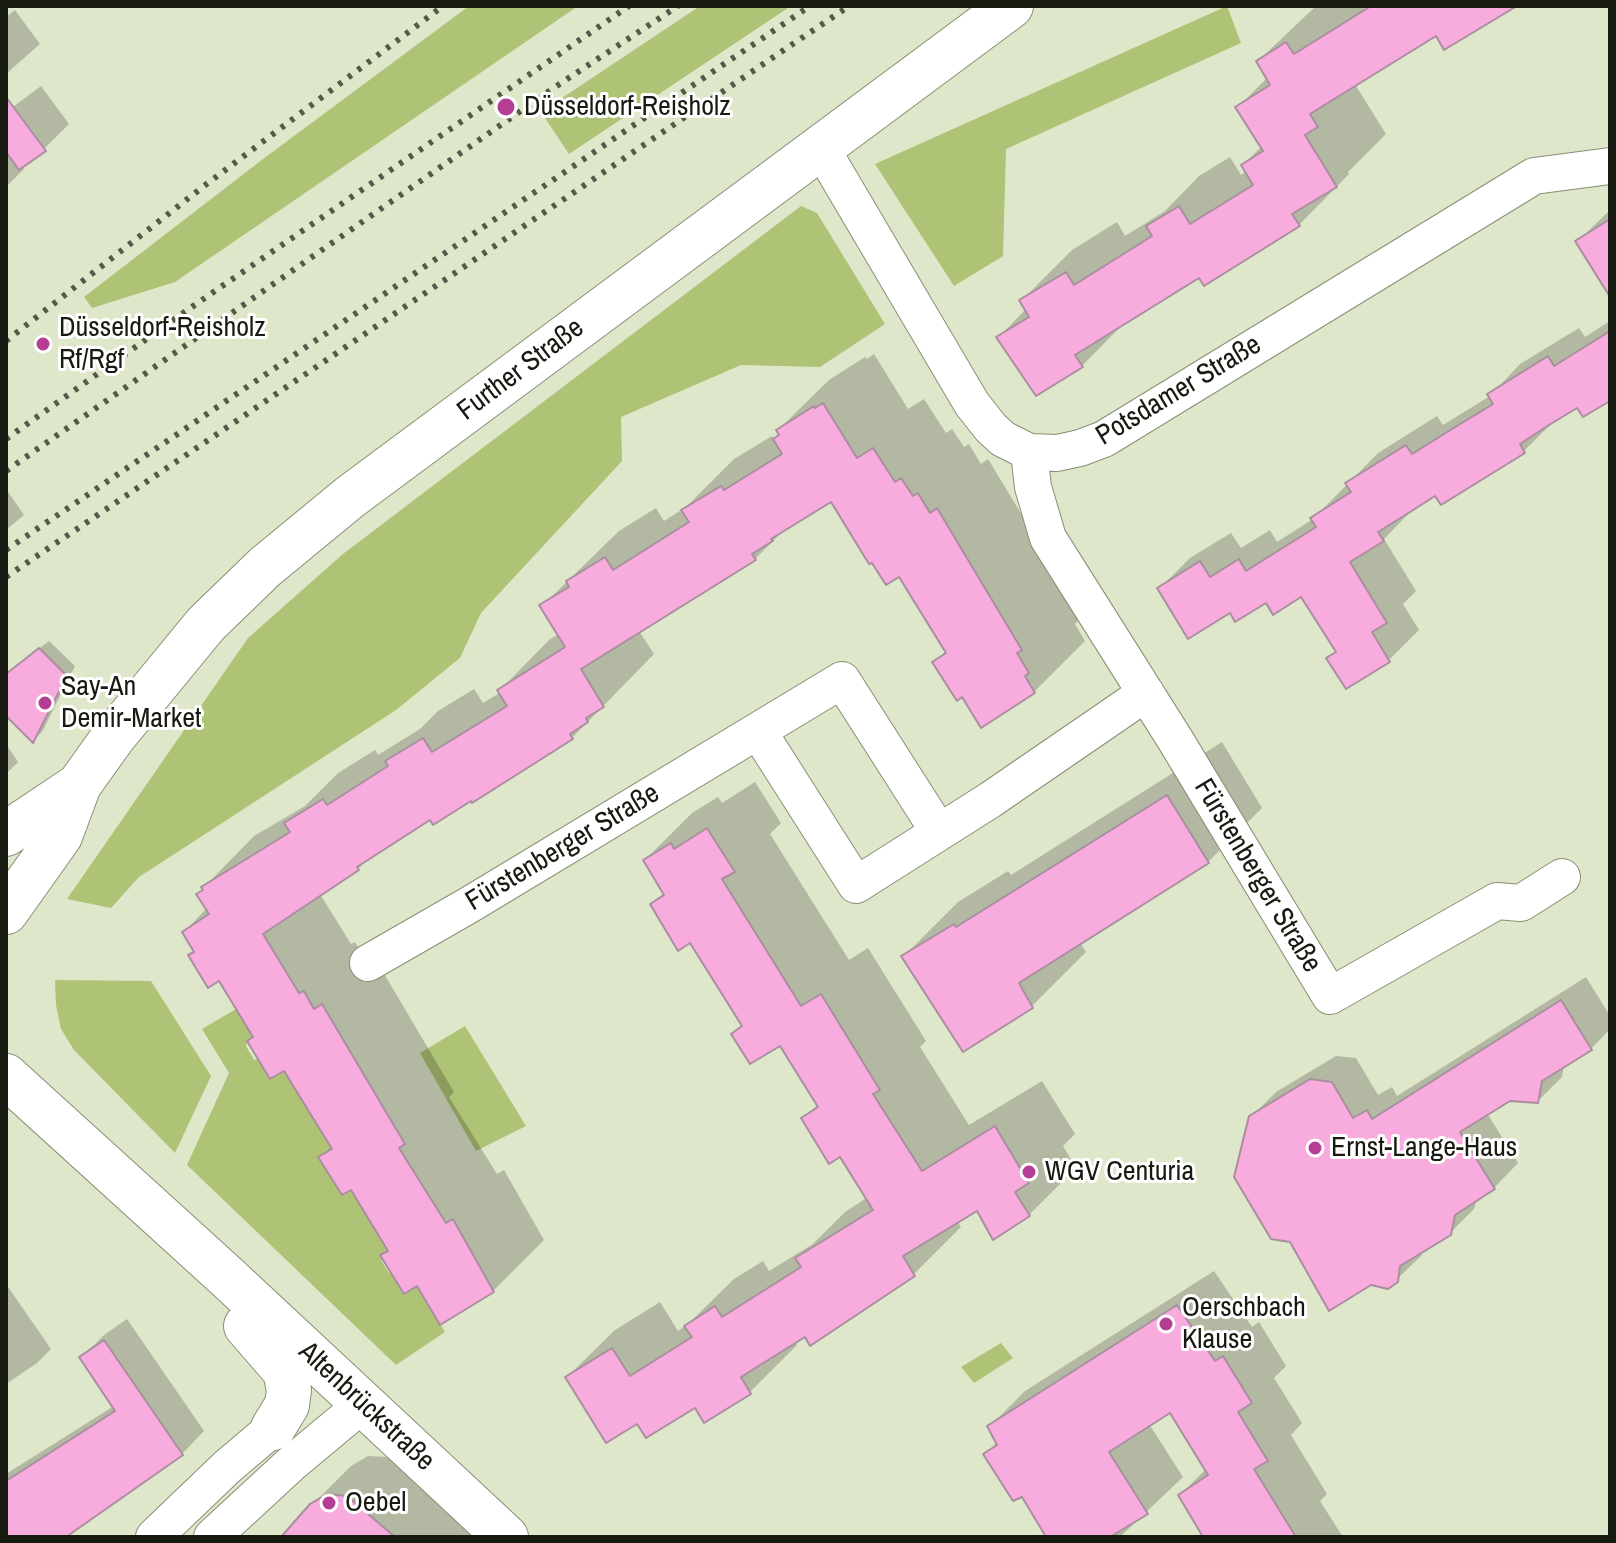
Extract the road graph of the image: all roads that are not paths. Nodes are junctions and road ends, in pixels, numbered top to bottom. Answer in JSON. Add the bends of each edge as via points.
{"nodes":[{"id":1,"x":1011,"y":6,"type":"edge"},
{"id":2,"x":821,"y":148,"type":"junction"},
{"id":3,"x":1610,"y":166,"type":"edge"},
{"id":4,"x":1029,"y":452,"type":"junction"},
{"id":5,"x":1146,"y":693,"type":"junction"},
{"id":6,"x":758,"y":731,"type":"junction"},
{"id":7,"x":79,"y":785,"type":"junction"},
{"id":8,"x":939,"y":832,"type":"junction"},
{"id":9,"x":6,"y":834,"type":"edge"},
{"id":10,"x":1562,"y":877,"type":"dead end"},
{"id":11,"x":6,"y":912,"type":"edge"},
{"id":12,"x":368,"y":963,"type":"dead end"},
{"id":13,"x":6,"y":1076,"type":"edge"},
{"id":14,"x":226,"y":1276,"type":"junction"},
{"id":15,"x":363,"y":1404,"type":"junction"},
{"id":16,"x":273,"y":1428,"type":"joint"},
{"id":17,"x":154,"y":1537,"type":"edge"},
{"id":18,"x":212,"y":1537,"type":"edge"},
{"id":19,"x":506,"y":1537,"type":"edge"}],
"edges":[{"from":1,"to":2,"type":"street","name":"Further Straße"},
{"from":2,"to":4,"type":"street","via":[[972,404],[1003,439]]},
{"from":2,"to":7,"type":"street","name":"Further Straße","via":[[350,497],[265,567],[206,624]]},
{"from":3,"to":4,"type":"street","name":"Potsdamer Straße","via":[[1534,176],[1104,439],[1057,453]]},
{"from":4,"to":5,"type":"street","name":"Fürstenberger Straße","via":[[1048,538]]},
{"from":5,"to":8,"type":"street"},
{"from":5,"to":10,"type":"street","name":"Fürstenberger Straße","via":[[1330,996],[1497,901],[1521,903]]},
{"from":6,"to":8,"type":"street","name":"Fürstenberger Straße","via":[[842,680]]},
{"from":6,"to":8,"type":"street","via":[[856,885]]},
{"from":6,"to":12,"type":"street","name":"Fürstenberger Straße"},
{"from":7,"to":9,"type":"street","name":"Further Straße"},
{"from":7,"to":11,"type":"street","name":"Further Straße","via":[[60,836]]},
{"from":13,"to":14,"type":"street","name":"Altenbrückstraße"},
{"from":14,"to":15,"type":"street","name":"Altenbrückstraße"},
{"from":14,"to":16,"type":"street","name":"Altenbrückstraße","via":[[245,1324],[285,1371],[287,1405]]},
{"from":15,"to":18,"type":"street"},
{"from":15,"to":19,"type":"street","name":"Altenbrückstraße"},
{"from":16,"to":17,"type":"street"}]}
